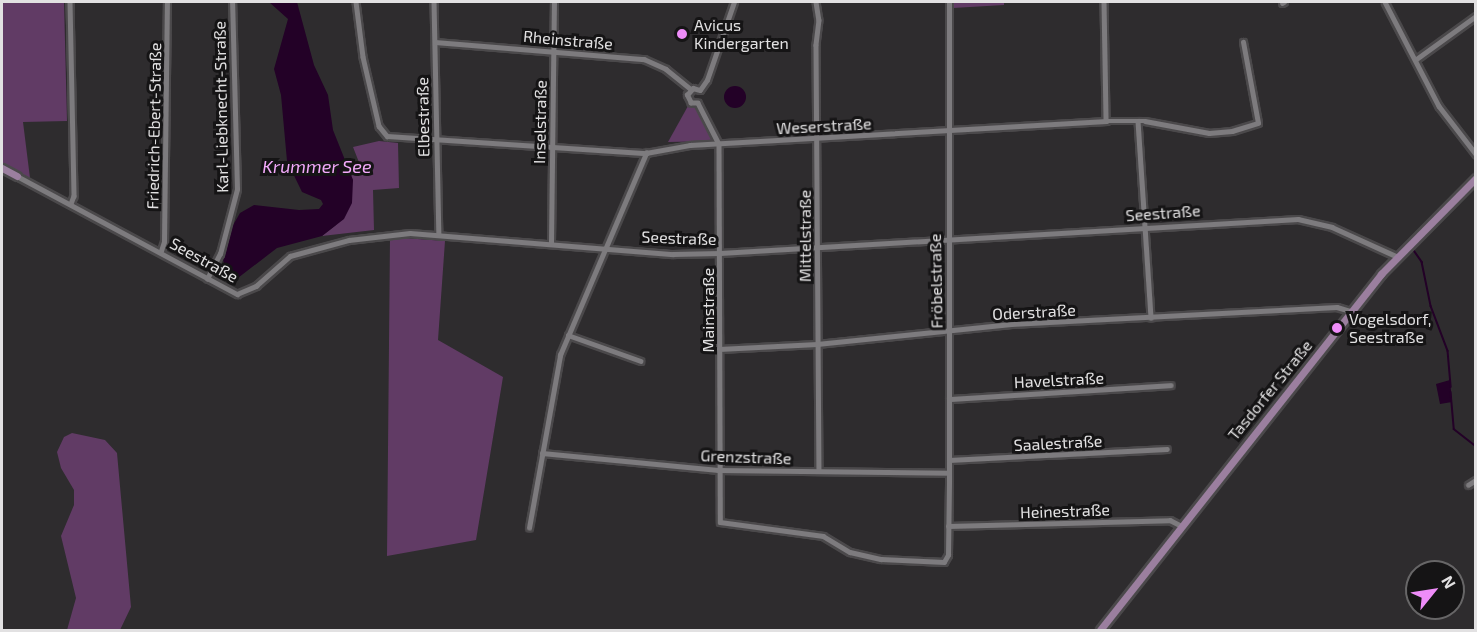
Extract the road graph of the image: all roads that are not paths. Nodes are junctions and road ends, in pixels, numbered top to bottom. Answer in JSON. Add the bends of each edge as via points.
{"nodes":[{"id":1,"x":70,"y":2,"type":"edge"},
{"id":2,"x":167,"y":2,"type":"edge"},
{"id":3,"x":232,"y":2,"type":"edge"},
{"id":4,"x":356,"y":2,"type":"edge"},
{"id":5,"x":434,"y":2,"type":"edge"},
{"id":6,"x":554,"y":2,"type":"edge"},
{"id":7,"x":734,"y":2,"type":"edge"},
{"id":8,"x":816,"y":2,"type":"edge"},
{"id":9,"x":949,"y":2,"type":"edge"},
{"id":10,"x":1104,"y":2,"type":"edge"},
{"id":11,"x":1385,"y":2,"type":"edge"},
{"id":12,"x":1476,"y":16,"type":"edge"},
{"id":13,"x":435,"y":42,"type":"junction"},
{"id":14,"x":1243,"y":42,"type":"dead end"},
{"id":15,"x":553,"y":50,"type":"junction"},
{"id":16,"x":1415,"y":60,"type":"junction"},
{"id":17,"x":691,"y":89,"type":"junction"},
{"id":18,"x":700,"y":90,"type":"junction"},
{"id":19,"x":698,"y":103,"type":"junction"},
{"id":20,"x":1106,"y":121,"type":"junction"},
{"id":21,"x":1138,"y":121,"type":"junction"},
{"id":22,"x":949,"y":131,"type":"junction"},
{"id":23,"x":816,"y":138,"type":"junction"},
{"id":24,"x":437,"y":139,"type":"junction"},
{"id":25,"x":719,"y":144,"type":"junction"},
{"id":26,"x":552,"y":147,"type":"junction"},
{"id":27,"x":646,"y":153,"type":"junction"},
{"id":28,"x":1476,"y":153,"type":"edge"},
{"id":29,"x":2,"y":168,"type":"edge"},
{"id":30,"x":17,"y":176,"type":"joint"},
{"id":31,"x":1476,"y":178,"type":"edge"},
{"id":32,"x":70,"y":204,"type":"junction"},
{"id":33,"x":1145,"y":227,"type":"junction"},
{"id":34,"x":439,"y":233,"type":"junction"},
{"id":35,"x":947,"y":240,"type":"junction"},
{"id":36,"x":551,"y":243,"type":"junction"},
{"id":37,"x":608,"y":248,"type":"junction"},
{"id":38,"x":816,"y":248,"type":"junction"},
{"id":39,"x":160,"y":251,"type":"junction"},
{"id":40,"x":720,"y":253,"type":"junction"},
{"id":41,"x":1396,"y":256,"type":"junction"},
{"id":42,"x":207,"y":279,"type":"junction"},
{"id":43,"x":1350,"y":311,"type":"junction"},
{"id":44,"x":1150,"y":318,"type":"junction"},
{"id":45,"x":949,"y":330,"type":"junction"},
{"id":46,"x":568,"y":335,"type":"junction"},
{"id":47,"x":817,"y":344,"type":"junction"},
{"id":48,"x":719,"y":349,"type":"junction"},
{"id":49,"x":641,"y":361,"type":"dead end"},
{"id":50,"x":1171,"y":385,"type":"dead end"},
{"id":51,"x":949,"y":399,"type":"junction"},
{"id":52,"x":1167,"y":450,"type":"dead end"},
{"id":53,"x":542,"y":453,"type":"junction"},
{"id":54,"x":949,"y":460,"type":"junction"},
{"id":55,"x":718,"y":470,"type":"junction"},
{"id":56,"x":819,"y":471,"type":"junction"},
{"id":57,"x":949,"y":473,"type":"junction"},
{"id":58,"x":1476,"y":480,"type":"edge"},
{"id":59,"x":1468,"y":485,"type":"dead end"},
{"id":60,"x":1180,"y":525,"type":"junction"},
{"id":61,"x":948,"y":526,"type":"junction"},
{"id":62,"x":529,"y":528,"type":"dead end"},
{"id":63,"x":947,"y":560,"type":"joint"},
{"id":64,"x":1100,"y":630,"type":"edge"}],
"edges":[{"from":1,"to":32,"type":"street","via":[[74,196]]},
{"from":2,"to":39,"type":"street","name":"Friedrich-Ebert-Straße","via":[[164,242]]},
{"from":3,"to":42,"type":"street","name":"Karl-Liebknecht-Straße","via":[[237,189],[220,254]]},
{"from":4,"to":24,"type":"street","name":"Weserstraße","via":[[360,41],[379,126],[390,137]]},
{"from":5,"to":13,"type":"street","name":"Elbestraße"},
{"from":6,"to":15,"type":"street","name":"Inselstraße"},
{"from":7,"to":18,"type":"street"},
{"from":8,"to":23,"type":"street","name":"Mittelstraße"},
{"from":9,"to":22,"type":"street","name":"Fröbelstraße"},
{"from":10,"to":20,"type":"street"},
{"from":11,"to":16,"type":"street"},
{"from":12,"to":16,"type":"street"},
{"from":13,"to":15,"type":"street","name":"Rheinstraße"},
{"from":13,"to":24,"type":"street","name":"Elbestraße"},
{"from":14,"to":21,"type":"street","name":"Weserstraße","via":[[1258,123],[1215,133]]},
{"from":15,"to":17,"type":"street","name":"Rheinstraße","via":[[644,59],[666,69]]},
{"from":15,"to":26,"type":"street","name":"Inselstraße"},
{"from":16,"to":28,"type":"street","via":[[1439,106]]},
{"from":17,"to":18,"type":"street"},
{"from":17,"to":19,"type":"street","name":"Mainstraße","via":[[688,99]]},
{"from":18,"to":19,"type":"street","via":[[702,97]]},
{"from":19,"to":25,"type":"street","name":"Mainstraße"},
{"from":20,"to":21,"type":"street","name":"Weserstraße"},
{"from":20,"to":22,"type":"street","name":"Weserstraße"},
{"from":21,"to":33,"type":"street"},
{"from":22,"to":23,"type":"street","name":"Weserstraße"},
{"from":22,"to":35,"type":"street","name":"Fröbelstraße"},
{"from":23,"to":25,"type":"street","name":"Weserstraße"},
{"from":23,"to":38,"type":"street","name":"Mittelstraße"},
{"from":24,"to":26,"type":"street","name":"Weserstraße"},
{"from":24,"to":34,"type":"street","name":"Elbestraße"},
{"from":25,"to":27,"type":"street","name":"Weserstraße"},
{"from":25,"to":40,"type":"street","name":"Mainstraße"},
{"from":26,"to":27,"type":"street","name":"Weserstraße"},
{"from":26,"to":36,"type":"street","name":"Inselstraße"},
{"from":27,"to":37,"type":"street"},
{"from":29,"to":30,"type":"main road","name":"Seestraße"},
{"from":30,"to":32,"type":"street","name":"Seestraße"},
{"from":31,"to":41,"type":"main road","name":"Tasdorfer Straße"},
{"from":32,"to":39,"type":"street","name":"Seestraße"},
{"from":33,"to":35,"type":"street","name":"Seestraße"},
{"from":33,"to":41,"type":"street","name":"Seestraße","via":[[1298,219],[1332,226]]},
{"from":33,"to":44,"type":"street"},
{"from":34,"to":36,"type":"street","name":"Seestraße"},
{"from":34,"to":42,"type":"street","name":"Seestraße","via":[[357,238],[290,256],[244,292],[230,292]]},
{"from":35,"to":38,"type":"street","name":"Seestraße"},
{"from":35,"to":45,"type":"street","name":"Fröbelstraße"},
{"from":36,"to":37,"type":"street","name":"Seestraße"},
{"from":37,"to":40,"type":"street","name":"Seestraße"},
{"from":37,"to":46,"type":"street"},
{"from":38,"to":40,"type":"street","name":"Seestraße"},
{"from":38,"to":47,"type":"street","name":"Mittelstraße"},
{"from":39,"to":42,"type":"street","name":"Seestraße"},
{"from":40,"to":48,"type":"street","name":"Mainstraße"},
{"from":41,"to":43,"type":"main road","name":"Tasdorfer Straße"},
{"from":43,"to":44,"type":"street","name":"Oderstraße","via":[[1337,307]]},
{"from":43,"to":60,"type":"main road","name":"Tasdorfer Straße"},
{"from":44,"to":45,"type":"street","name":"Oderstraße"},
{"from":45,"to":47,"type":"street","name":"Oderstraße"},
{"from":45,"to":51,"type":"street","name":"Fröbelstraße"},
{"from":46,"to":49,"type":"street"},
{"from":46,"to":53,"type":"street","via":[[560,355]]},
{"from":47,"to":48,"type":"street","name":"Oderstraße"},
{"from":47,"to":56,"type":"street","name":"Mittelstraße"},
{"from":48,"to":55,"type":"street","name":"Mainstraße"},
{"from":50,"to":51,"type":"street","name":"Havelstraße"},
{"from":51,"to":54,"type":"street","name":"Fröbelstraße"},
{"from":52,"to":54,"type":"street","name":"Saalestraße"},
{"from":53,"to":55,"type":"street","name":"Grenzstraße"},
{"from":53,"to":62,"type":"street"},
{"from":54,"to":57,"type":"street","name":"Fröbelstraße"},
{"from":55,"to":56,"type":"street","name":"Grenzstraße"},
{"from":55,"to":63,"type":"street","name":"Mainstraße","via":[[720,522],[823,536],[856,554],[881,559]]},
{"from":56,"to":57,"type":"street","name":"Grenzstraße"},
{"from":57,"to":61,"type":"street","name":"Fröbelstraße"},
{"from":58,"to":59,"type":"street"},
{"from":60,"to":61,"type":"street","name":"Heinestraße","via":[[1170,520]]},
{"from":60,"to":64,"type":"main road","name":"Tasdorfer Straße"},
{"from":61,"to":63,"type":"street","name":"Fröbelstraße"}]}
